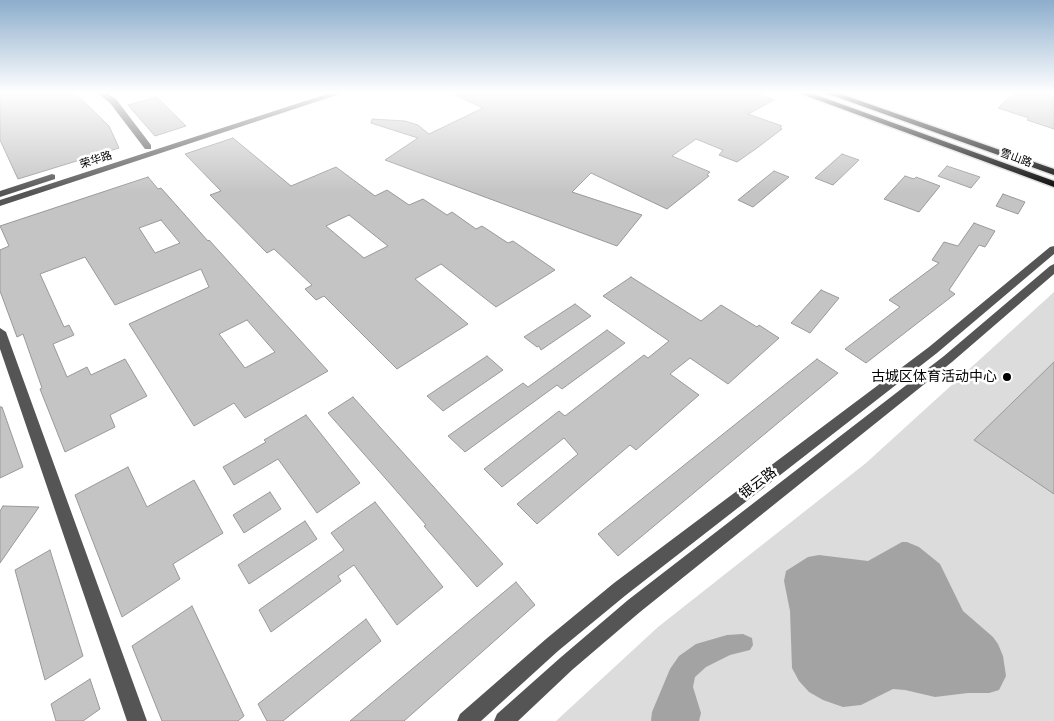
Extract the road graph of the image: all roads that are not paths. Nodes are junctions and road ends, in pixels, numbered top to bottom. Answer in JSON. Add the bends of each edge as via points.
{"nodes":[{"id":1,"x":132,"y":126,"type":"edge"},
{"id":2,"x":214,"y":126,"type":"edge"},
{"id":3,"x":239,"y":126,"type":"edge"},
{"id":4,"x":893,"y":126,"type":"edge"},
{"id":5,"x":922,"y":126,"type":"edge"},
{"id":6,"x":148,"y":147,"type":"junction"},
{"id":7,"x":1054,"y":172,"type":"edge"},
{"id":8,"x":1054,"y":184,"type":"edge"},
{"id":9,"x":0,"y":194,"type":"edge"},
{"id":10,"x":0,"y":204,"type":"edge"},
{"id":11,"x":1054,"y":249,"type":"edge"},
{"id":12,"x":1054,"y":268,"type":"edge"},
{"id":13,"x":0,"y":332,"type":"edge"},
{"id":14,"x":137,"y":721,"type":"edge"},
{"id":15,"x":466,"y":721,"type":"edge"},
{"id":16,"x":504,"y":721,"type":"edge"}],
"edges":[{"from":1,"to":6,"type":"street"},
{"from":2,"to":6,"type":"street","name":"荣华路"},
{"from":3,"to":10,"type":"street","name":"荣华路"},
{"from":4,"to":8,"type":"main road","name":"雪山路"},
{"from":5,"to":7,"type":"main road","name":"雪山路"},
{"from":6,"to":9,"type":"street","name":"荣华路"},
{"from":11,"to":15,"type":"street","name":"银云路","via":[[933,350],[620,589]]},
{"from":12,"to":16,"type":"street","name":"银云路","via":[[948,359],[634,606]]},
{"from":13,"to":14,"type":"street"}]}
